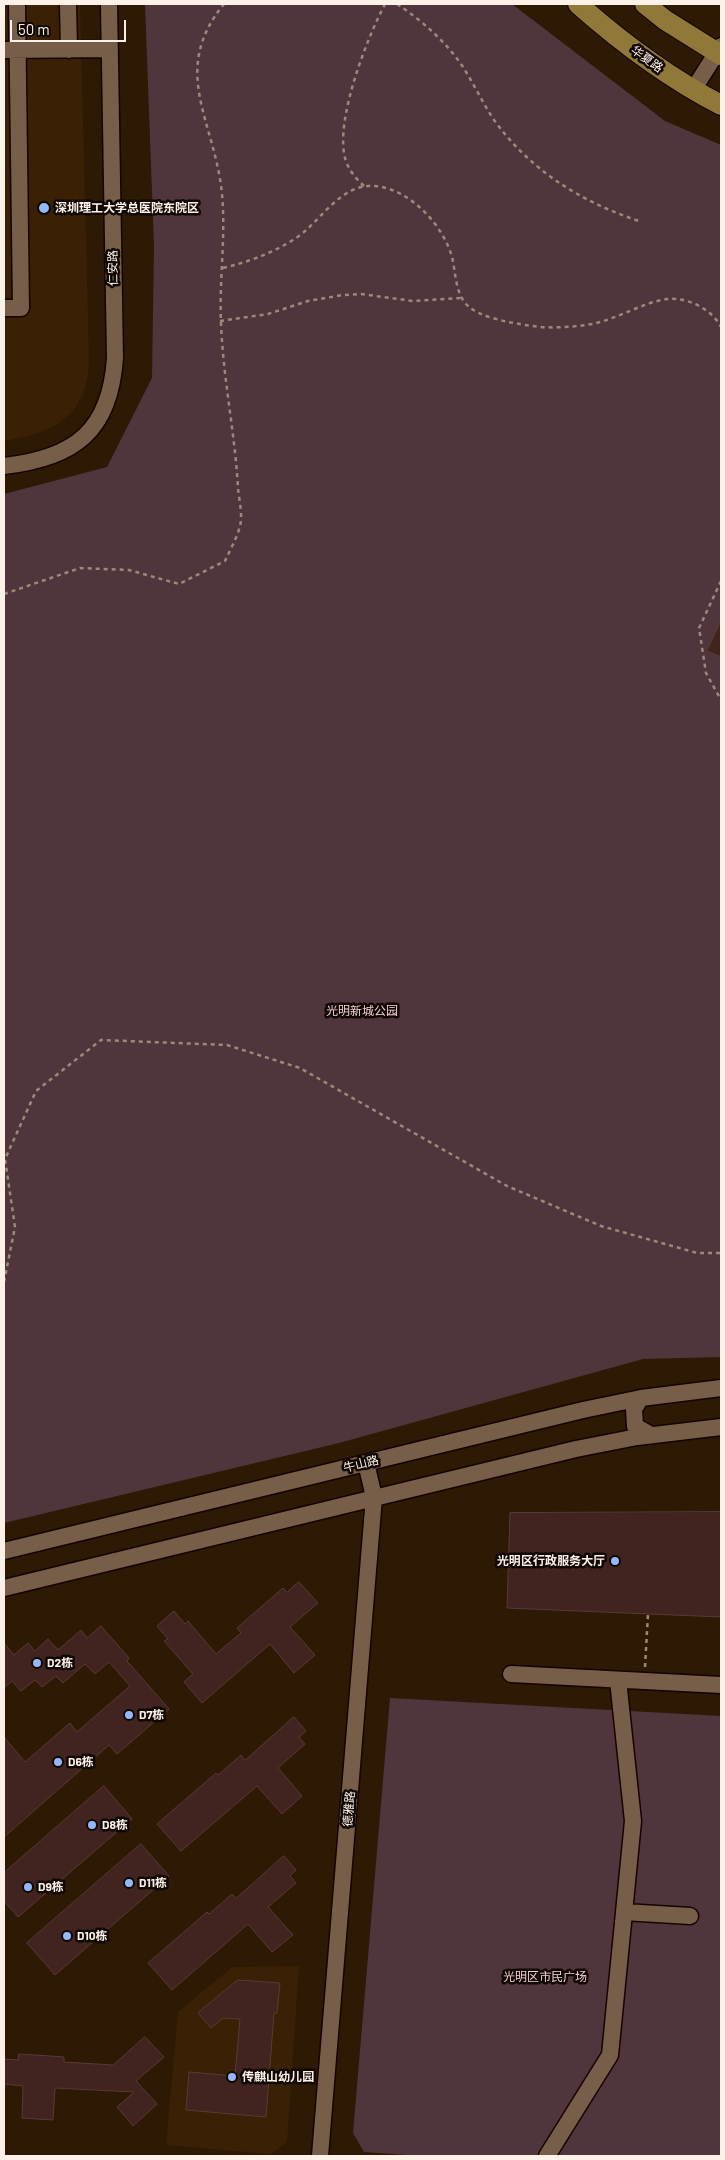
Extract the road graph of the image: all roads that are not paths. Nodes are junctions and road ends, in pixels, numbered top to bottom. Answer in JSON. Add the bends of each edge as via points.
{"nodes":[{"id":1,"x":17,"y":4,"type":"edge"},
{"id":2,"x":68,"y":4,"type":"edge"},
{"id":3,"x":109,"y":4,"type":"edge"},
{"id":4,"x":578,"y":4,"type":"edge"},
{"id":5,"x":644,"y":4,"type":"edge"},
{"id":6,"x":110,"y":49,"type":"junction"},
{"id":7,"x":11,"y":50,"type":"edge"},
{"id":8,"x":69,"y":50,"type":"junction"},
{"id":9,"x":720,"y":51,"type":"edge"},
{"id":10,"x":693,"y":90,"type":"junction"},
{"id":11,"x":721,"y":105,"type":"edge"},
{"id":12,"x":4,"y":308,"type":"edge"},
{"id":13,"x":4,"y":466,"type":"edge"},
{"id":14,"x":721,"y":1388,"type":"edge"},
{"id":15,"x":641,"y":1398,"type":"junction"},
{"id":16,"x":721,"y":1427,"type":"edge"},
{"id":17,"x":652,"y":1435,"type":"junction"},
{"id":18,"x":366,"y":1463,"type":"junction"},
{"id":19,"x":374,"y":1497,"type":"junction"},
{"id":20,"x":4,"y":1551,"type":"edge"},
{"id":21,"x":4,"y":1588,"type":"edge"},
{"id":22,"x":511,"y":1674,"type":"dead end"},
{"id":23,"x":618,"y":1680,"type":"junction"},
{"id":24,"x":721,"y":1685,"type":"edge"},
{"id":25,"x":624,"y":1912,"type":"junction"},
{"id":26,"x":690,"y":1916,"type":"dead end"},
{"id":27,"x":320,"y":2156,"type":"edge"},
{"id":28,"x":547,"y":2156,"type":"edge"}],
"edges":[{"from":1,"to":7,"type":"street"},
{"from":2,"to":8,"type":"street"},
{"from":3,"to":6,"type":"street","name":"仁安路"},
{"from":4,"to":10,"type":"main road","name":"华夏路","via":[[648,60]]},
{"from":5,"to":9,"type":"main road"},
{"from":6,"to":8,"type":"street"},
{"from":6,"to":13,"type":"street","name":"仁安路","via":[[115,358],[111,393],[98,422],[70,446],[30,462]]},
{"from":7,"to":8,"type":"street"},
{"from":7,"to":12,"type":"street","via":[[21,308]]},
{"from":9,"to":10,"type":"street"},
{"from":10,"to":11,"type":"main road","name":"华夏路"},
{"from":14,"to":15,"type":"street","name":"牛山路"},
{"from":15,"to":17,"type":"street","via":[[634,1409],[635,1426]]},
{"from":15,"to":18,"type":"street","name":"牛山路"},
{"from":16,"to":17,"type":"street"},
{"from":17,"to":19,"type":"street","via":[[576,1449]]},
{"from":18,"to":19,"type":"street","name":"德雅路"},
{"from":18,"to":20,"type":"street","name":"牛山路"},
{"from":19,"to":21,"type":"street"},
{"from":19,"to":27,"type":"street","name":"德雅路"},
{"from":22,"to":23,"type":"street"},
{"from":23,"to":24,"type":"street"},
{"from":23,"to":25,"type":"street","via":[[633,1821]]},
{"from":25,"to":26,"type":"street"},
{"from":25,"to":28,"type":"street","via":[[610,2055]]}]}
